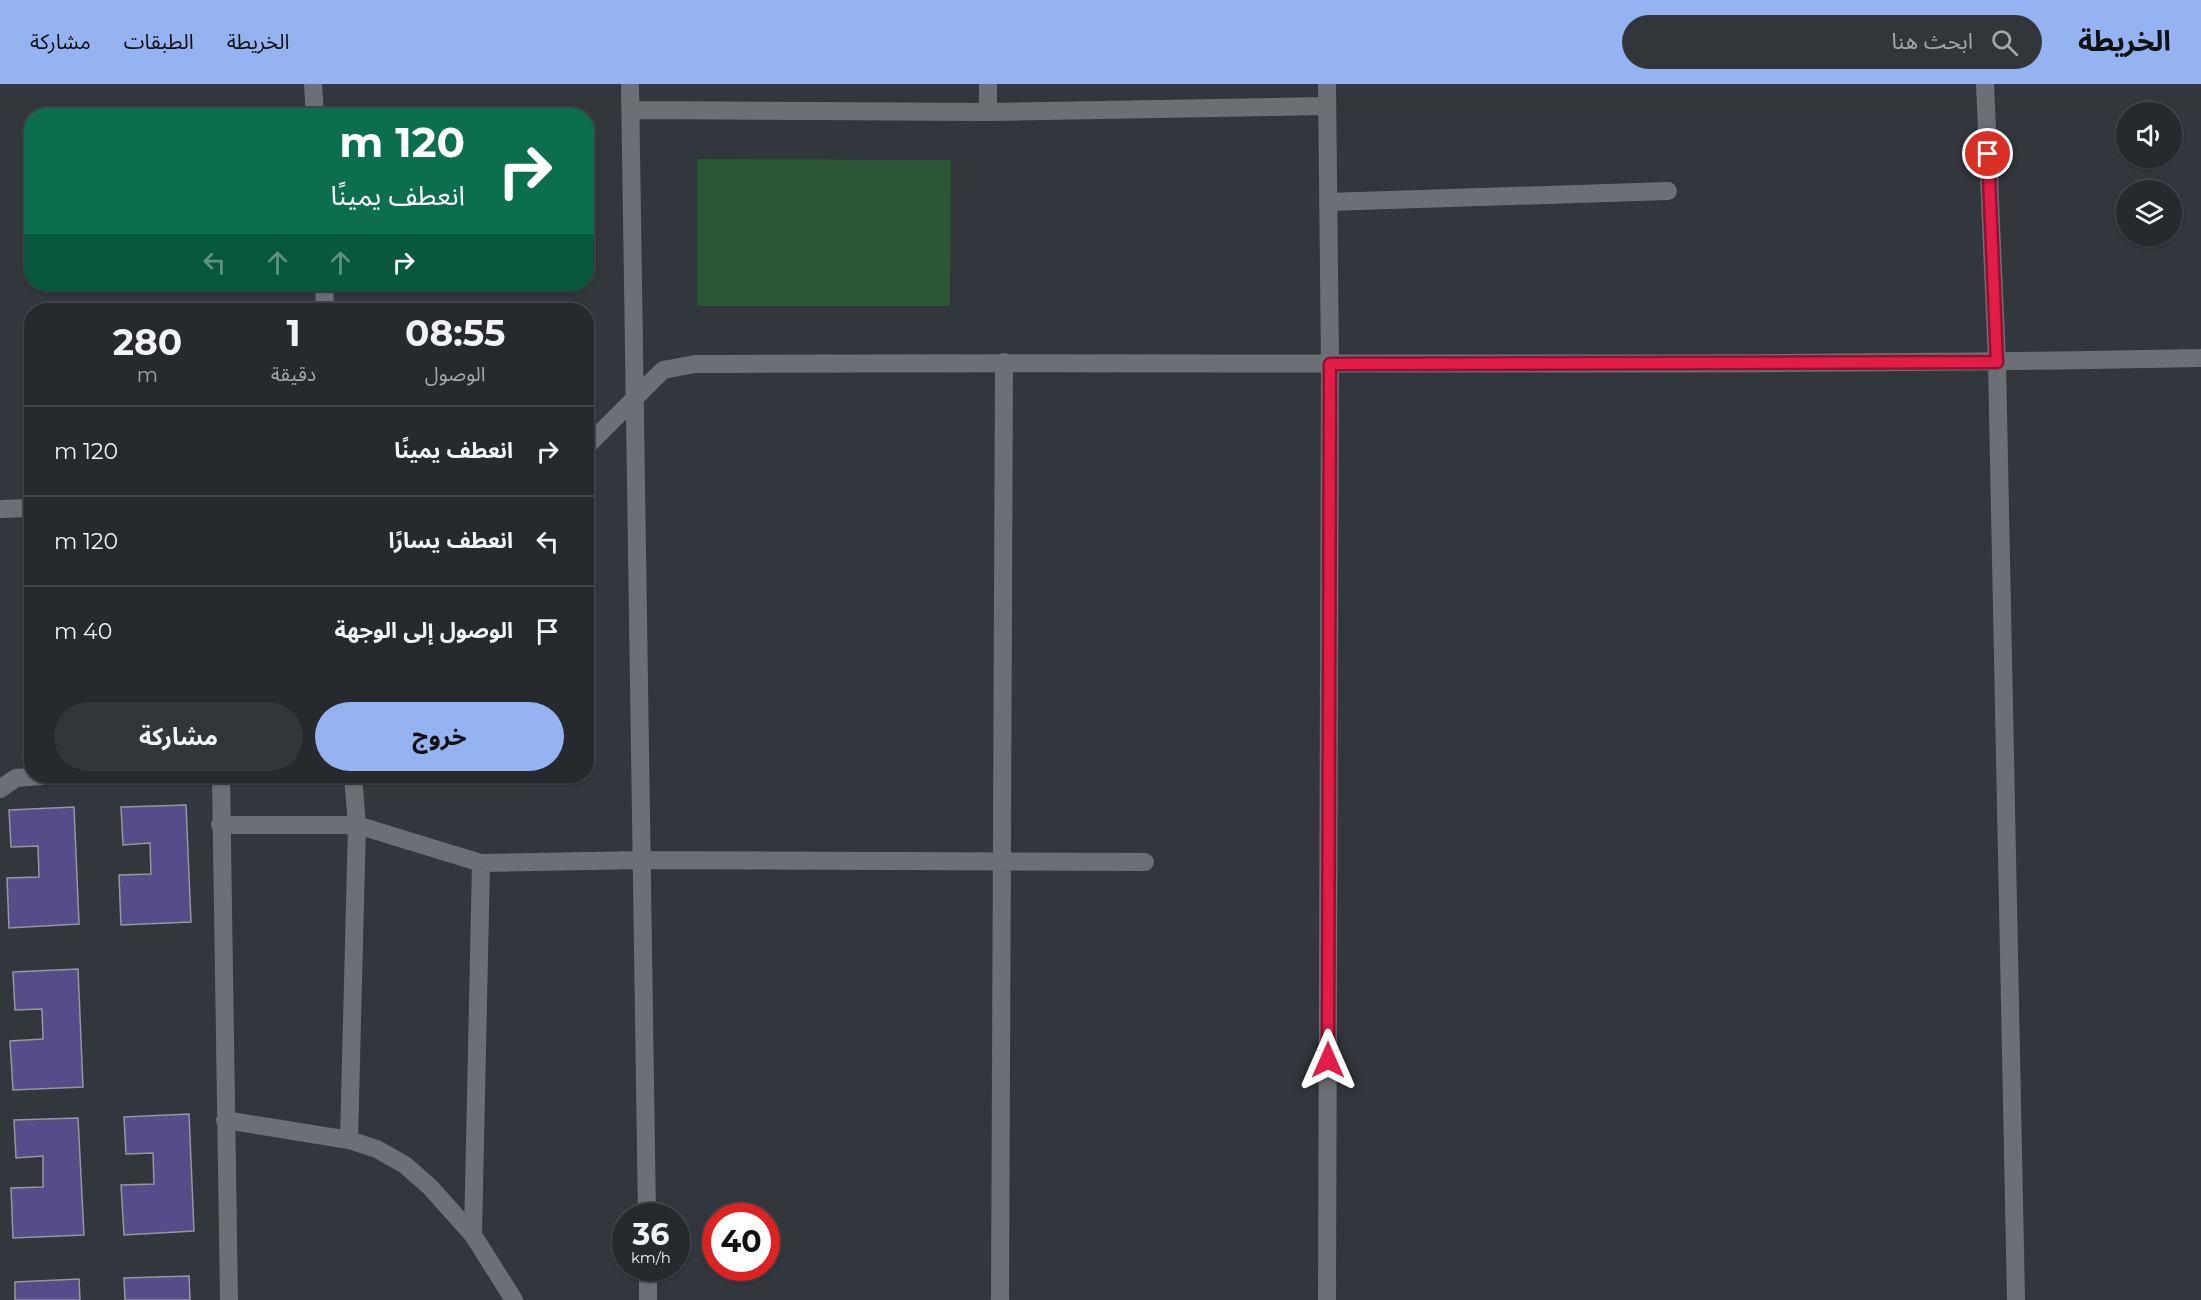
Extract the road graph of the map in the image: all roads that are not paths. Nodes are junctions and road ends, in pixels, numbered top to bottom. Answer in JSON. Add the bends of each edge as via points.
{"nodes":[{"id":1,"x":313,"y":84,"type":"edge"},
{"id":2,"x":630,"y":84,"type":"edge"},
{"id":3,"x":988,"y":84,"type":"edge"},
{"id":4,"x":1327,"y":84,"type":"edge"},
{"id":5,"x":1985,"y":84,"type":"edge"},
{"id":6,"x":1327,"y":106,"type":"junction"},
{"id":7,"x":314,"y":108,"type":"edge"},
{"id":8,"x":631,"y":110,"type":"junction"},
{"id":9,"x":988,"y":112,"type":"junction"},
{"id":10,"x":1668,"y":191,"type":"dead end"},
{"id":11,"x":1328,"y":202,"type":"junction"},
{"id":12,"x":2201,"y":358,"type":"edge"},
{"id":13,"x":1004,"y":362,"type":"junction"},
{"id":14,"x":1997,"y":362,"type":"junction"},
{"id":15,"x":1330,"y":364,"type":"junction"},
{"id":16,"x":635,"y":398,"type":"junction"},
{"id":17,"x":594,"y":439,"type":"edge"},
{"id":18,"x":24,"y":508,"type":"edge"},
{"id":19,"x":0,"y":509,"type":"edge"},
{"id":20,"x":24,"y":777,"type":"edge"},
{"id":21,"x":221,"y":783,"type":"edge"},
{"id":22,"x":354,"y":783,"type":"edge"},
{"id":23,"x":0,"y":789,"type":"edge"},
{"id":24,"x":220,"y":825,"type":"junction"},
{"id":25,"x":357,"y":825,"type":"junction"},
{"id":26,"x":642,"y":860,"type":"junction"},
{"id":27,"x":1145,"y":862,"type":"dead end"},
{"id":28,"x":481,"y":863,"type":"junction"},
{"id":29,"x":1002,"y":863,"type":"junction"},
{"id":30,"x":225,"y":1120,"type":"junction"},
{"id":31,"x":349,"y":1140,"type":"junction"},
{"id":32,"x":647,"y":1203,"type":"edge"},
{"id":33,"x":473,"y":1235,"type":"junction"},
{"id":34,"x":648,"y":1281,"type":"edge"},
{"id":35,"x":228,"y":1300,"type":"edge"},
{"id":36,"x":514,"y":1300,"type":"edge"},
{"id":37,"x":648,"y":1300,"type":"edge"},
{"id":38,"x":1000,"y":1300,"type":"edge"},
{"id":39,"x":1327,"y":1300,"type":"edge"},
{"id":40,"x":2016,"y":1300,"type":"edge"}],
"edges":[{"from":1,"to":7,"type":"street"},
{"from":2,"to":8,"type":"street"},
{"from":3,"to":9,"type":"street"},
{"from":4,"to":6,"type":"street"},
{"from":5,"to":14,"type":"street"},
{"from":6,"to":9,"type":"street"},
{"from":6,"to":11,"type":"street"},
{"from":8,"to":9,"type":"street"},
{"from":8,"to":16,"type":"street"},
{"from":10,"to":11,"type":"street"},
{"from":11,"to":15,"type":"street"},
{"from":12,"to":14,"type":"street"},
{"from":13,"to":15,"type":"street"},
{"from":13,"to":16,"type":"street","via":[[695,364],[663,370]]},
{"from":13,"to":29,"type":"street"},
{"from":14,"to":15,"type":"street"},
{"from":14,"to":40,"type":"street"},
{"from":15,"to":39,"type":"street"},
{"from":16,"to":17,"type":"street"},
{"from":16,"to":26,"type":"street"},
{"from":18,"to":19,"type":"street"},
{"from":20,"to":23,"type":"street"},
{"from":21,"to":24,"type":"street"},
{"from":22,"to":25,"type":"street"},
{"from":24,"to":25,"type":"street"},
{"from":24,"to":30,"type":"street"},
{"from":25,"to":28,"type":"street"},
{"from":25,"to":31,"type":"street"},
{"from":26,"to":28,"type":"street"},
{"from":26,"to":29,"type":"street"},
{"from":26,"to":32,"type":"street"},
{"from":27,"to":29,"type":"street"},
{"from":28,"to":33,"type":"street"},
{"from":29,"to":38,"type":"street"},
{"from":30,"to":31,"type":"street"},
{"from":30,"to":35,"type":"street"},
{"from":31,"to":33,"type":"street","via":[[377,1149],[405,1165],[430,1186]]},
{"from":33,"to":36,"type":"street"},
{"from":34,"to":37,"type":"street"}]}
